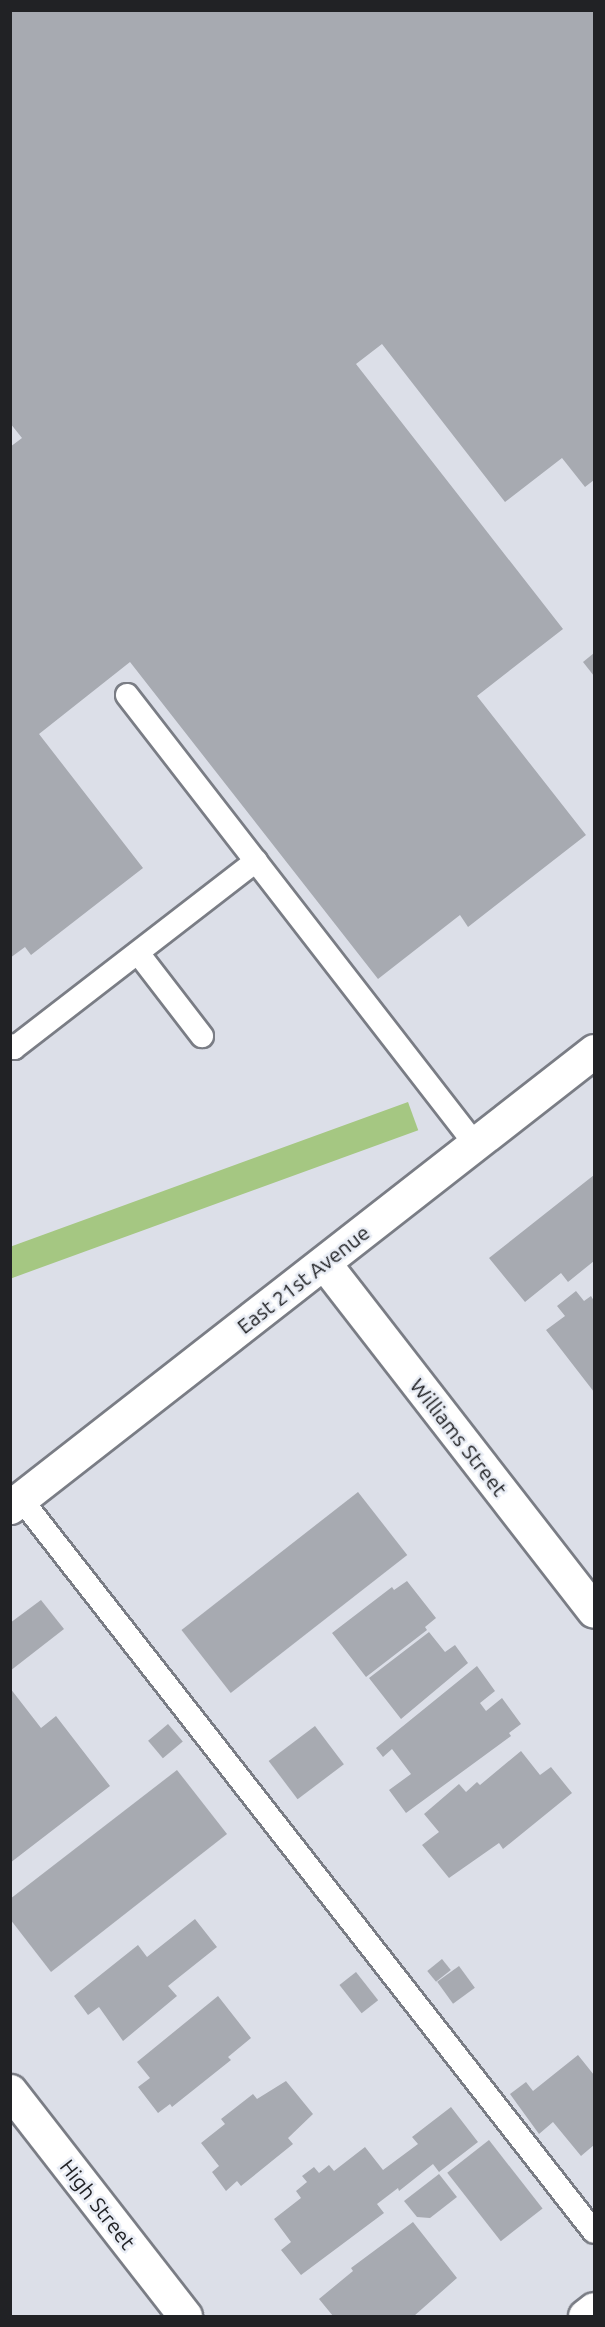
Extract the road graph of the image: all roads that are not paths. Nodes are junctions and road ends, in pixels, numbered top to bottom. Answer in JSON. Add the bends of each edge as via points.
{"nodes":[{"id":1,"x":127,"y":694,"type":"dead end"},
{"id":2,"x":256,"y":861,"type":"junction"},
{"id":3,"x":138,"y":953,"type":"junction"},
{"id":4,"x":202,"y":1036,"type":"dead end"},
{"id":5,"x":10,"y":1045,"type":"edge"},
{"id":6,"x":594,"y":1051,"type":"edge"},
{"id":7,"x":476,"y":1144,"type":"junction"},
{"id":8,"x":324,"y":1263,"type":"junction"},
{"id":9,"x":16,"y":1502,"type":"edge"},
{"id":10,"x":594,"y":1611,"type":"edge"},
{"id":11,"x":10,"y":2091,"type":"edge"},
{"id":12,"x":594,"y":2232,"type":"edge"},
{"id":13,"x":594,"y":2309,"type":"edge"},
{"id":14,"x":185,"y":2316,"type":"edge"},
{"id":15,"x":585,"y":2316,"type":"edge"}],
"edges":[{"from":1,"to":2,"type":"lane"},
{"from":2,"to":3,"type":"lane"},
{"from":2,"to":7,"type":"lane"},
{"from":3,"to":4,"type":"lane"},
{"from":3,"to":5,"type":"lane","via":[[14,1048]]},
{"from":6,"to":7,"type":"street","name":"East 21st Avenue"},
{"from":7,"to":8,"type":"street","name":"East 21st Avenue"},
{"from":8,"to":9,"type":"street","name":"East 21st Avenue"},
{"from":8,"to":10,"type":"street","name":"Williams Street"},
{"from":9,"to":12,"type":"lane"},
{"from":11,"to":14,"type":"street","name":"High Street"},
{"from":13,"to":15,"type":"street"}]}
